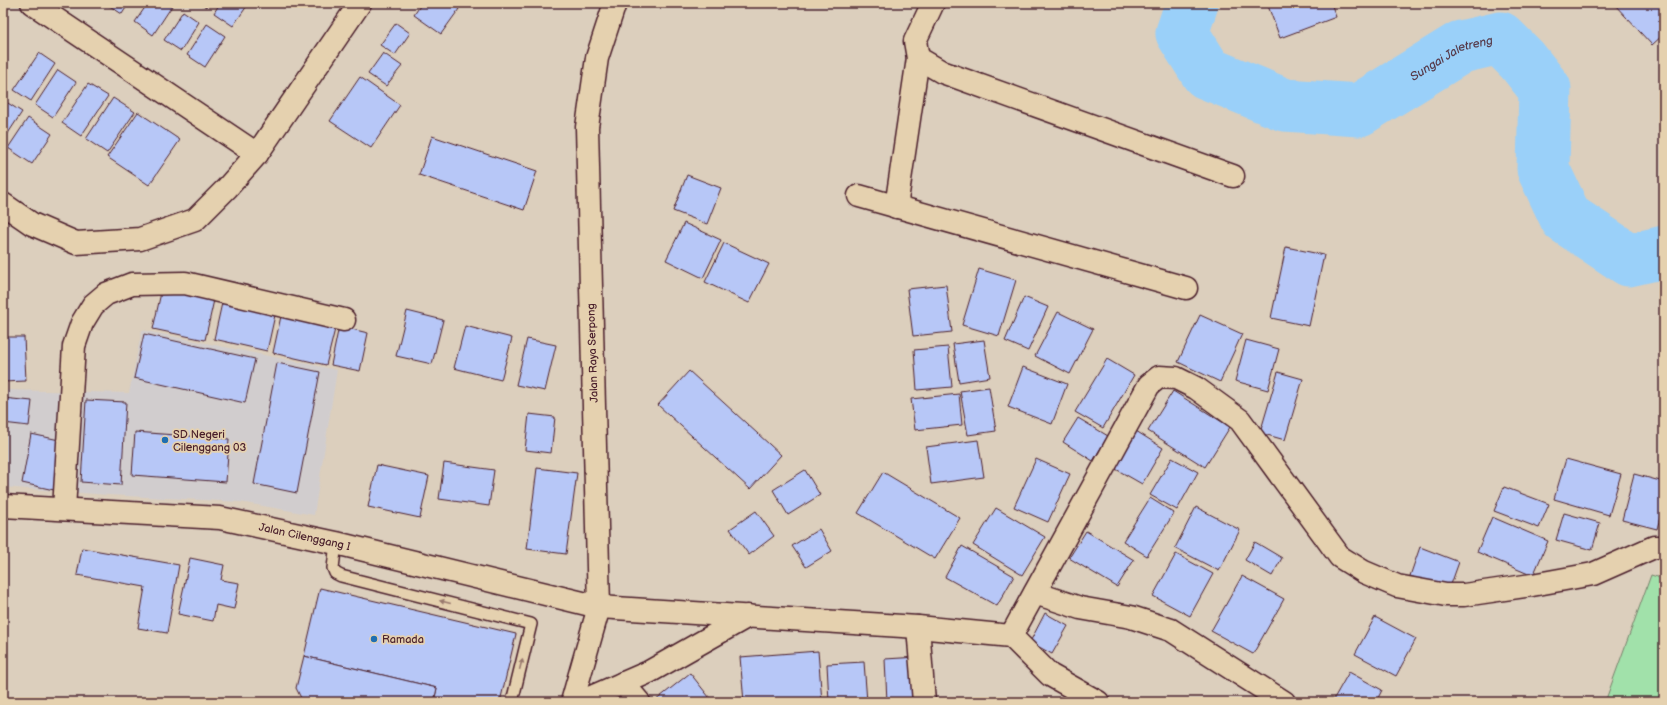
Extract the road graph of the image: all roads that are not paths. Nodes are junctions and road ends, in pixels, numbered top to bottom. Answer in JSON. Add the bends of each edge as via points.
{"nodes":[{"id":1,"x":32,"y":3,"type":"edge"},
{"id":2,"x":615,"y":3,"type":"edge"},
{"id":3,"x":932,"y":3,"type":"edge"},
{"id":4,"x":351,"y":6,"type":"edge"},
{"id":5,"x":918,"y":58,"type":"junction"},
{"id":6,"x":257,"y":154,"type":"junction"},
{"id":7,"x":1233,"y":176,"type":"dead end"},
{"id":8,"x":859,"y":196,"type":"dead end"},
{"id":9,"x":3,"y":204,"type":"edge"},
{"id":10,"x":896,"y":207,"type":"junction"},
{"id":11,"x":1186,"y":288,"type":"dead end"},
{"id":12,"x":344,"y":320,"type":"dead end"},
{"id":13,"x":3,"y":506,"type":"edge"},
{"id":14,"x":64,"y":508,"type":"junction"},
{"id":15,"x":336,"y":543,"type":"junction"},
{"id":16,"x":1664,"y":547,"type":"edge"},
{"id":17,"x":1035,"y":593,"type":"junction"},
{"id":18,"x":599,"y":607,"type":"junction"},
{"id":19,"x":748,"y":616,"type":"junction"},
{"id":20,"x":918,"y":627,"type":"junction"},
{"id":21,"x":1011,"y":636,"type":"junction"},
{"id":22,"x":623,"y":683,"type":"junction"},
{"id":23,"x":512,"y":702,"type":"edge"},
{"id":24,"x":572,"y":702,"type":"edge"},
{"id":25,"x":580,"y":702,"type":"edge"},
{"id":26,"x":639,"y":702,"type":"edge"},
{"id":27,"x":924,"y":702,"type":"edge"},
{"id":28,"x":1098,"y":702,"type":"edge"},
{"id":29,"x":1284,"y":702,"type":"edge"}],
"edges":[{"from":1,"to":6,"type":"street"},
{"from":2,"to":18,"type":"street","name":"Jalan Raya Serpong","via":[[597,58],[587,127]]},
{"from":3,"to":5,"type":"street","via":[[916,41]]},
{"from":4,"to":6,"type":"street"},
{"from":5,"to":7,"type":"street","via":[[942,72]]},
{"from":5,"to":10,"type":"street"},
{"from":6,"to":9,"type":"street","via":[[194,220],[140,239],[76,244],[32,224]]},
{"from":8,"to":10,"type":"street"},
{"from":10,"to":11,"type":"street"},
{"from":12,"to":14,"type":"street","via":[[185,283],[132,284],[106,294],[92,305],[74,346]]},
{"from":13,"to":14,"type":"street","name":"Jalan Cilenggang I"},
{"from":14,"to":15,"type":"street","name":"Jalan Cilenggang I","via":[[220,518]]},
{"from":15,"to":18,"type":"street","name":"Jalan Cilenggang I"},
{"from":23,"to":15,"type":"lane","one_way":true,"via":[[531,624],[341,576],[335,573],[333,568]]},
{"from":16,"to":17,"type":"street","via":[[1654,548],[1593,574],[1486,592],[1446,595],[1397,586],[1364,572],[1340,557],[1240,420],[1196,388],[1176,378],[1159,377],[1149,385]]},
{"from":17,"to":21,"type":"street"},
{"from":17,"to":29,"type":"street","via":[[1080,608],[1130,617],[1171,630]]},
{"from":18,"to":19,"type":"street","name":"Jalan Cilenggang I"},
{"from":18,"to":24,"type":"street","name":"Jalan Raya Serpong"},
{"from":19,"to":20,"type":"street","name":"Jalan Cilenggang I"},
{"from":19,"to":22,"type":"street","via":[[649,672]]},
{"from":20,"to":21,"type":"street","name":"Jalan Cilenggang I"},
{"from":20,"to":27,"type":"street"},
{"from":21,"to":28,"type":"street","via":[[1050,675]]},
{"from":22,"to":25,"type":"street"},
{"from":22,"to":26,"type":"street"}]}
